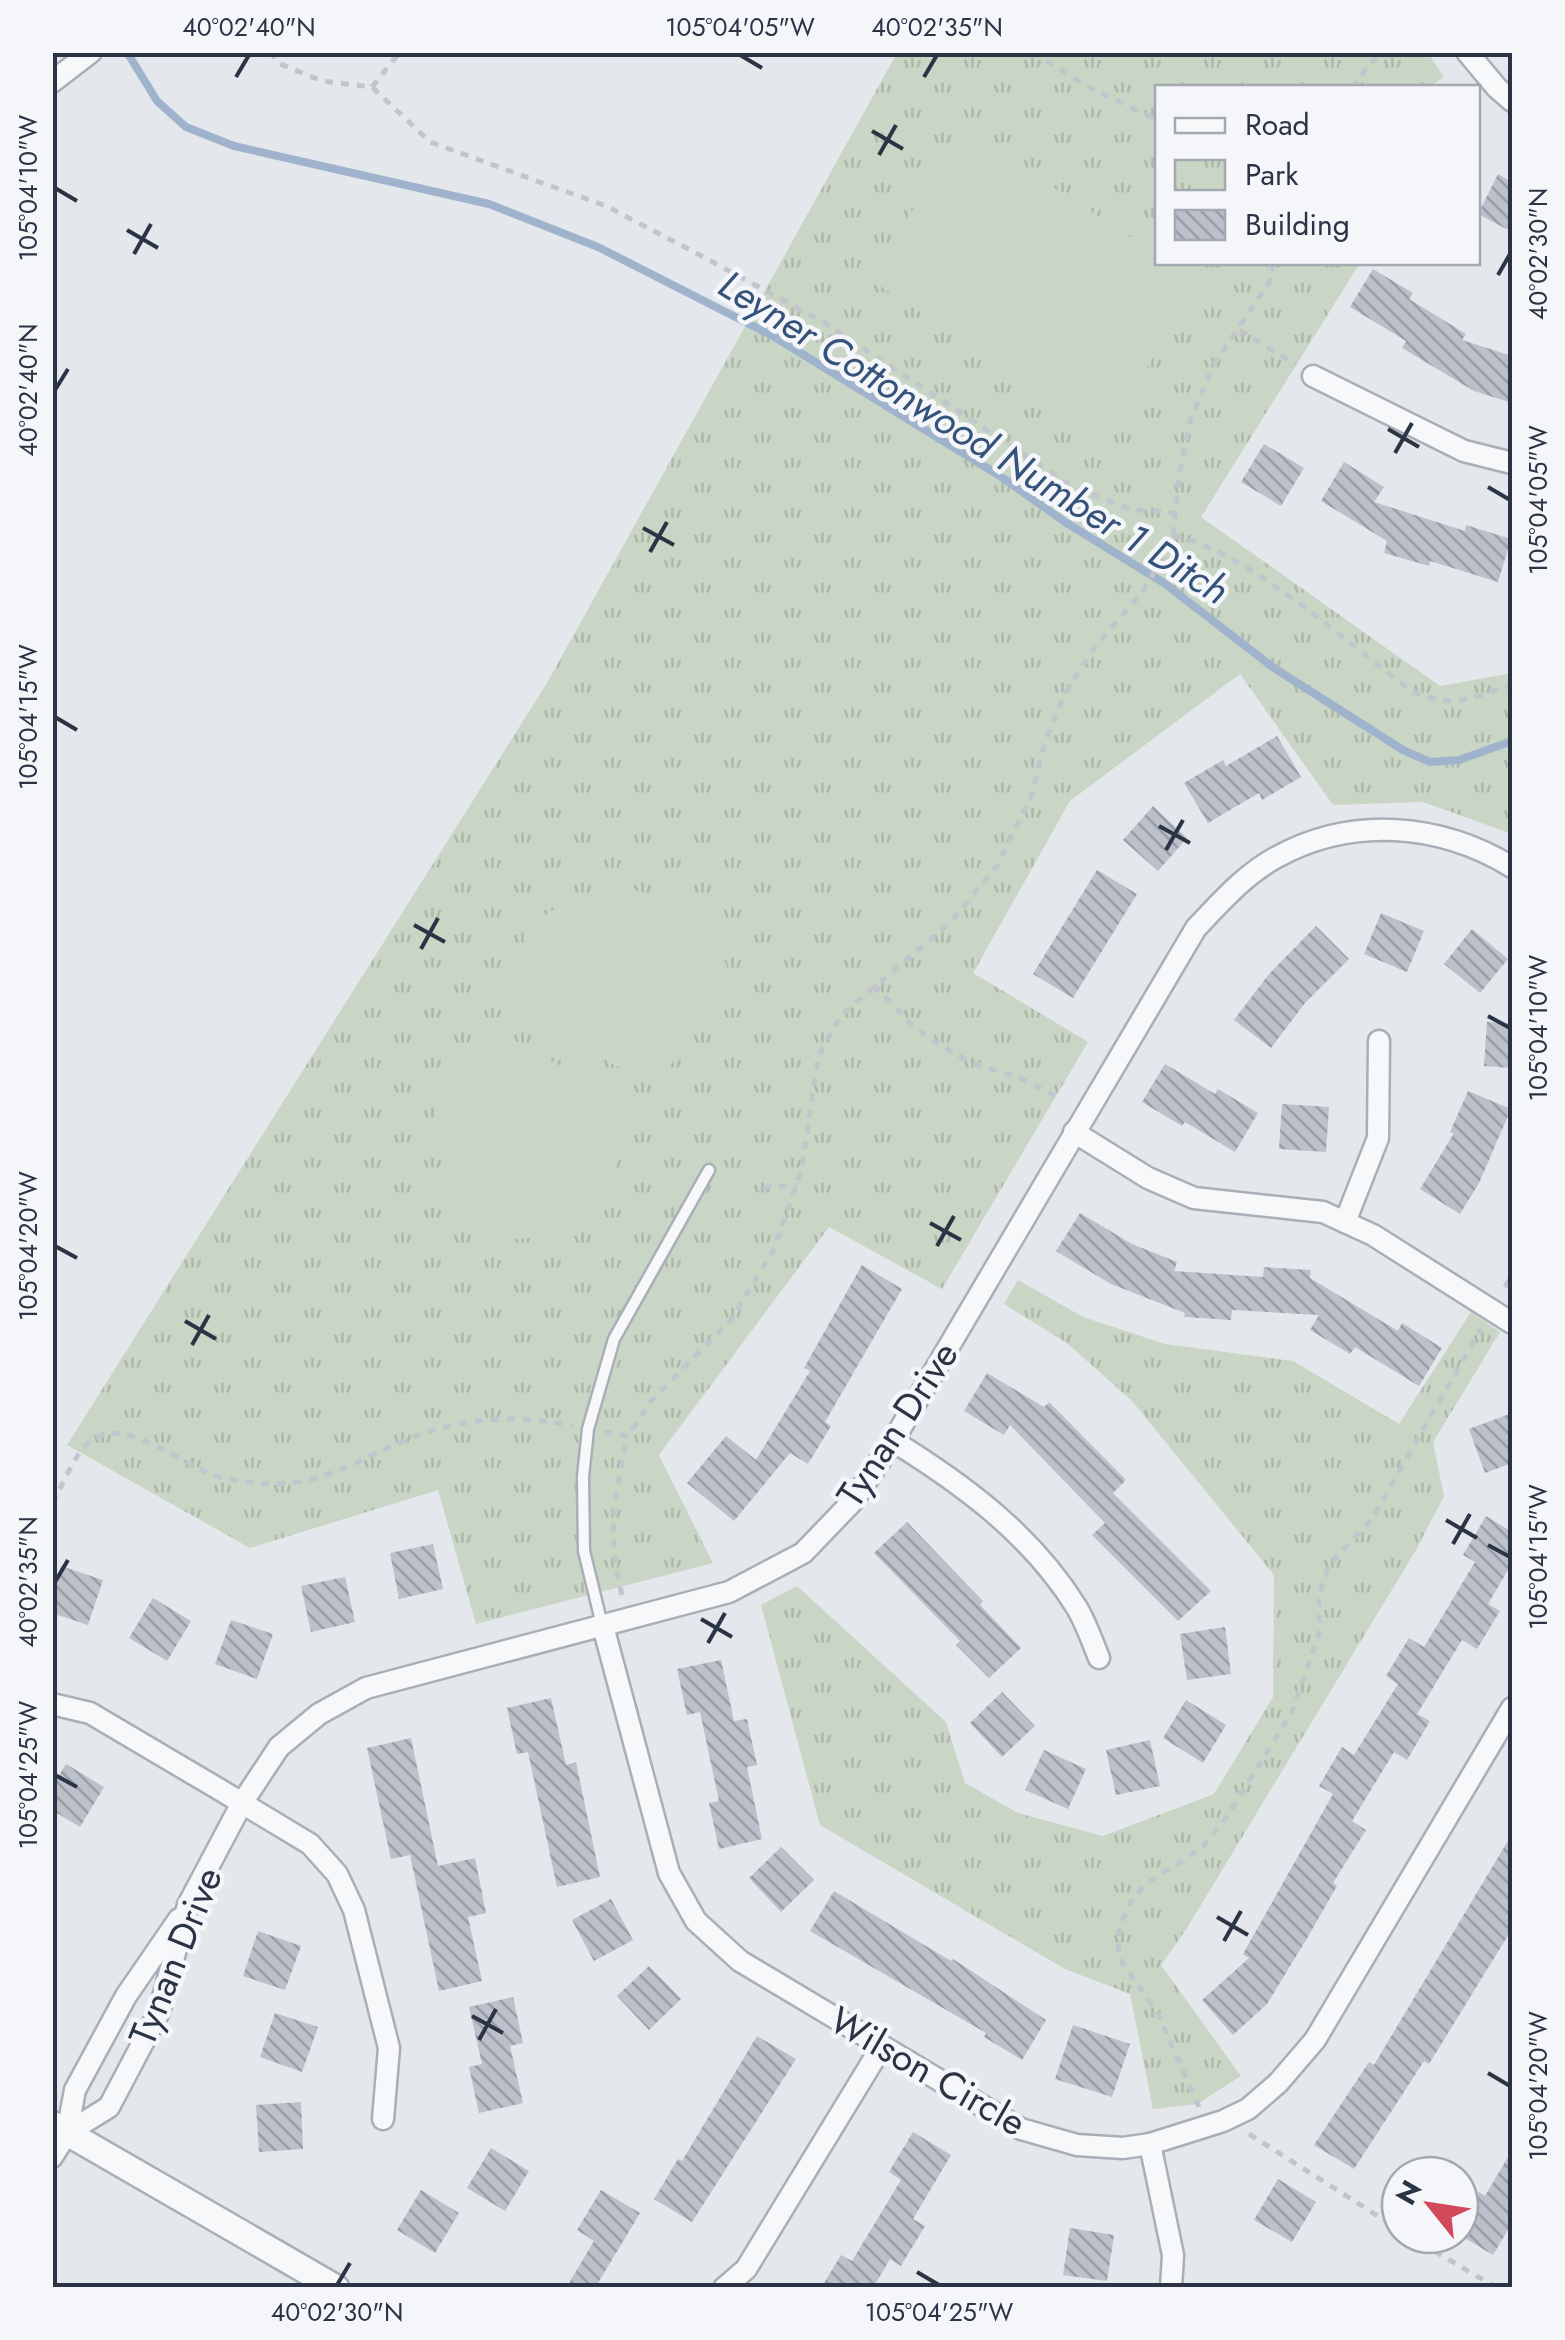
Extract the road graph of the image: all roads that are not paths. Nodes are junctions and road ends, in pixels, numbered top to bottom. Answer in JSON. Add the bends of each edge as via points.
{"nodes":[{"id":1,"x":91,"y":52,"type":"edge"},
{"id":2,"x":1467,"y":52,"type":"edge"},
{"id":3,"x":52,"y":82,"type":"edge"},
{"id":4,"x":1512,"y":101,"type":"edge"},
{"id":5,"x":1312,"y":376,"type":"dead end"},
{"id":6,"x":1512,"y":462,"type":"edge"},
{"id":7,"x":1512,"y":867,"type":"edge"},
{"id":8,"x":1379,"y":1041,"type":"dead end"},
{"id":9,"x":1074,"y":1132,"type":"junction"},
{"id":10,"x":709,"y":1170,"type":"dead end"},
{"id":11,"x":1345,"y":1222,"type":"junction"},
{"id":12,"x":1512,"y":1323,"type":"edge"},
{"id":13,"x":893,"y":1440,"type":"junction"},
{"id":14,"x":602,"y":1626,"type":"junction"},
{"id":15,"x":1099,"y":1658,"type":"dead end"},
{"id":16,"x":52,"y":1704,"type":"edge"},
{"id":17,"x":1512,"y":1708,"type":"edge"},
{"id":18,"x":242,"y":1803,"type":"junction"},
{"id":19,"x":188,"y":1905,"type":"junction"},
{"id":20,"x":882,"y":2046,"type":"junction"},
{"id":21,"x":383,"y":2119,"type":"dead end"},
{"id":22,"x":60,"y":2128,"type":"edge"},
{"id":23,"x":1150,"y":2144,"type":"junction"},
{"id":24,"x":52,"y":2157,"type":"edge"},
{"id":25,"x":336,"y":2288,"type":"edge"},
{"id":26,"x":724,"y":2288,"type":"edge"},
{"id":27,"x":1171,"y":2288,"type":"edge"}],
"edges":[{"from":1,"to":3,"type":"street"},
{"from":2,"to":4,"type":"street"},
{"from":5,"to":6,"type":"street","via":[[1464,451]]},
{"from":7,"to":9,"type":"street","name":"Tynan Drive","via":[[1470,845],[1382,828],[1326,836],[1275,858],[1196,928]]},
{"from":8,"to":11,"type":"street","via":[[1378,1138]]},
{"from":9,"to":11,"type":"street","via":[[1194,1198],[1289,1206]]},
{"from":9,"to":13,"type":"street","name":"Tynan Drive"},
{"from":10,"to":14,"type":"lane","via":[[614,1339],[588,1429],[584,1550]]},
{"from":11,"to":12,"type":"street"},
{"from":13,"to":14,"type":"street","name":"Tynan Drive","via":[[854,1501],[803,1553],[729,1592]]},
{"from":13,"to":15,"type":"street","via":[[1021,1536],[1077,1608]]},
{"from":14,"to":18,"type":"street","name":"Tynan Drive","via":[[366,1688],[319,1714],[280,1747]]},
{"from":14,"to":20,"type":"street","name":"Wilson Circle","via":[[669,1873],[696,1921],[740,1961]]},
{"from":16,"to":18,"type":"street","via":[[90,1713]]},
{"from":17,"to":23,"type":"street","name":"Wilson Circle","via":[[1315,2040],[1248,2109]]},
{"from":18,"to":19,"type":"street","name":"Tynan Drive"},
{"from":18,"to":21,"type":"street","via":[[310,1844],[354,1910],[389,2048]]},
{"from":19,"to":22,"type":"street","via":[[126,1996]]},
{"from":19,"to":22,"type":"street","name":"Tynan Drive","via":[[159,2012],[109,2108]]},
{"from":20,"to":23,"type":"street","name":"Wilson Circle","via":[[1022,2129],[1077,2145]]},
{"from":20,"to":26,"type":"street","via":[[746,2270]]},
{"from":22,"to":24,"type":"street"},
{"from":22,"to":25,"type":"street"},
{"from":23,"to":27,"type":"street","via":[[1173,2255]]}]}
